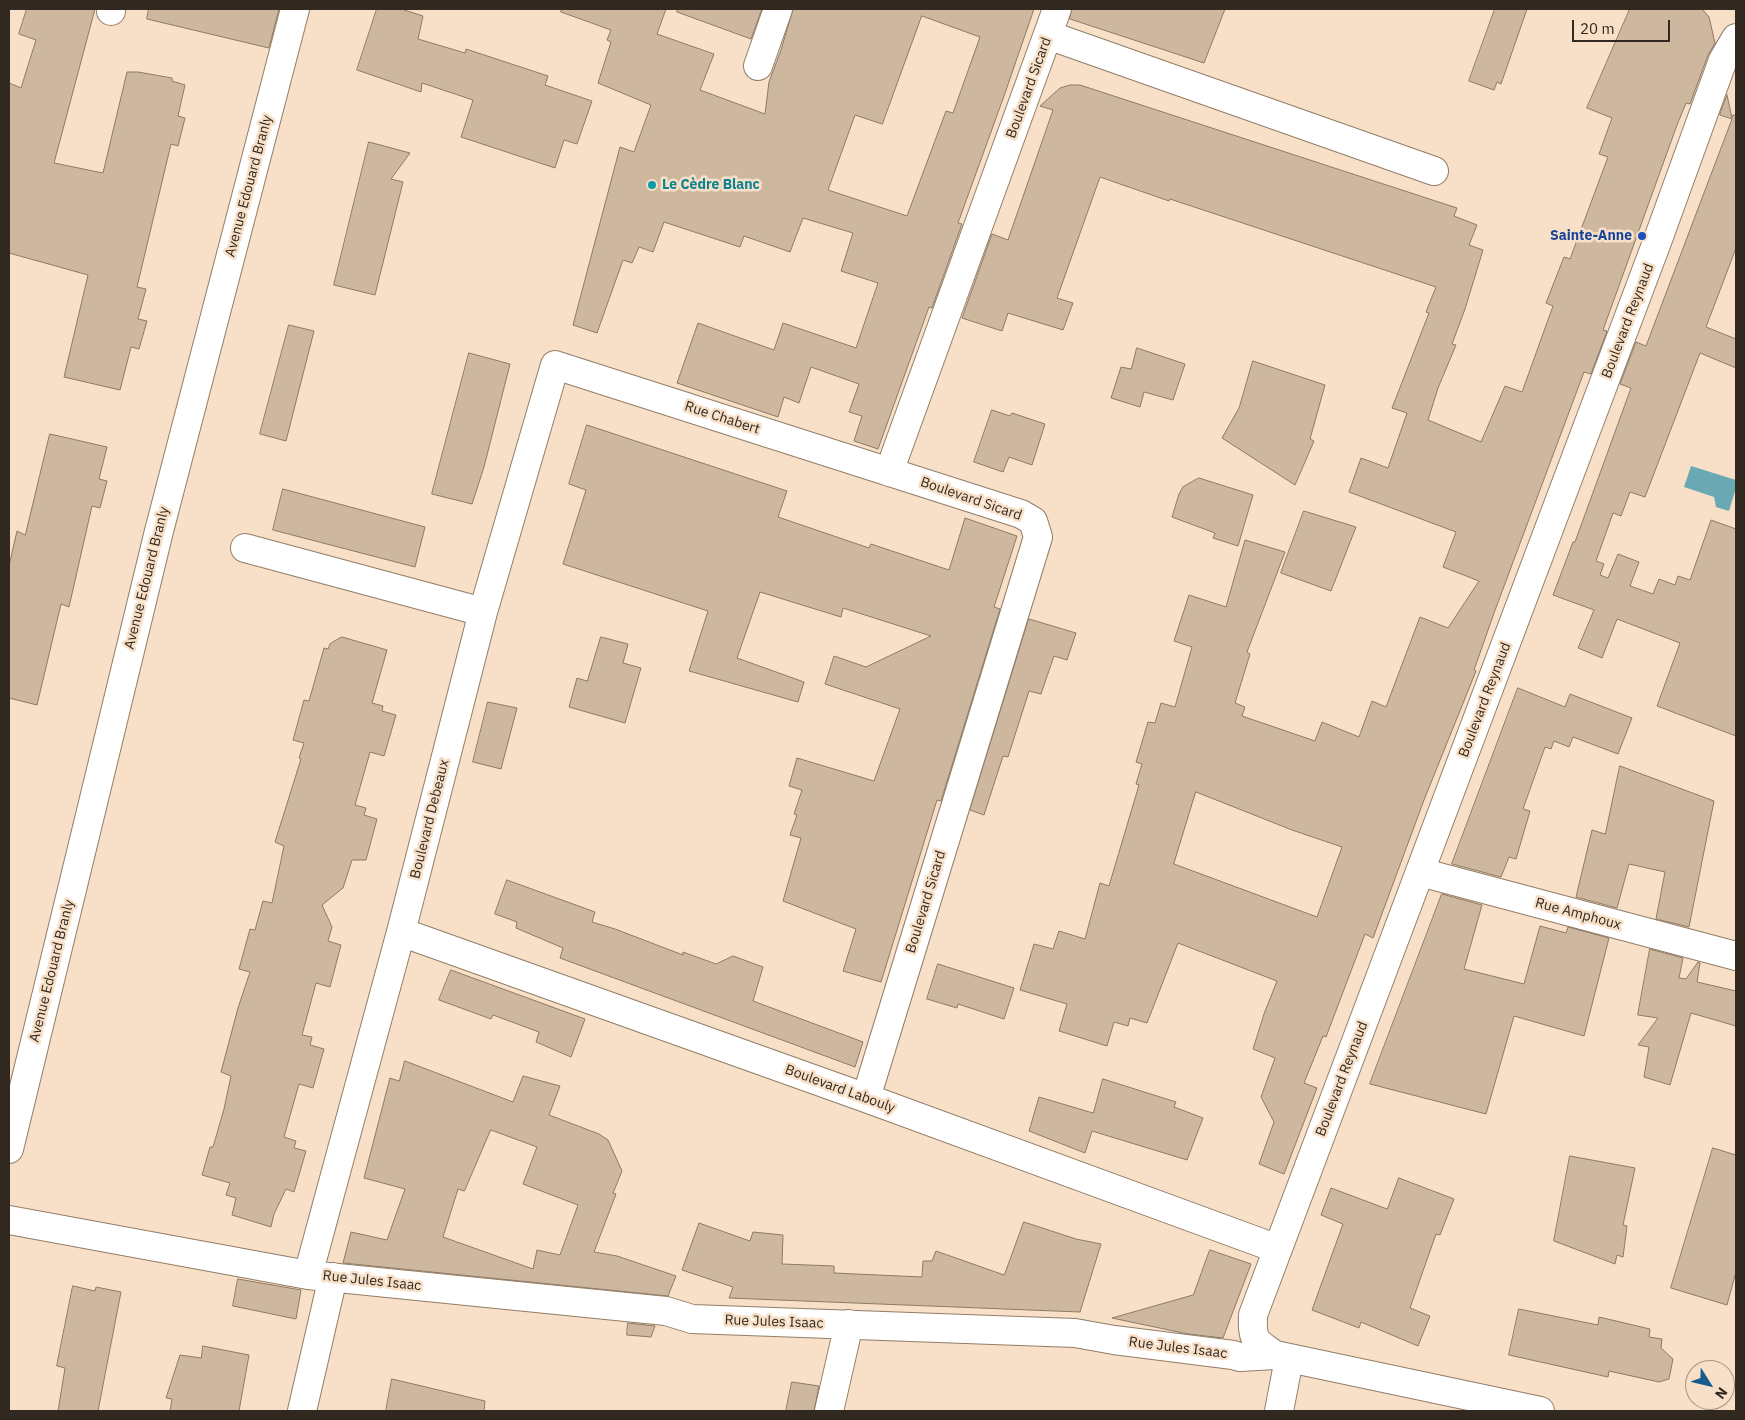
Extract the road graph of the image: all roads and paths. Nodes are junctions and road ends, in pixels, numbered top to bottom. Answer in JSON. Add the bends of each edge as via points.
{"nodes":[{"id":1,"x":295,"y":9,"type":"edge"},
{"id":2,"x":778,"y":9,"type":"edge"},
{"id":3,"x":1057,"y":9,"type":"edge"},
{"id":4,"x":1048,"y":35,"type":"junction"},
{"id":5,"x":1736,"y":38,"type":"edge"},
{"id":6,"x":758,"y":66,"type":"dead end"},
{"id":7,"x":1434,"y":171,"type":"dead end"},
{"id":8,"x":555,"y":365,"type":"joint"},
{"id":9,"x":889,"y":472,"type":"junction"},
{"id":10,"x":245,"y":548,"type":"dead end"},
{"id":11,"x":483,"y":612,"type":"junction"},
{"id":12,"x":1420,"y":872,"type":"junction"},
{"id":13,"x":401,"y":932,"type":"junction"},
{"id":14,"x":1736,"y":956,"type":"edge"},
{"id":15,"x":866,"y":1098,"type":"junction"},
{"id":16,"x":9,"y":1149,"type":"edge"},
{"id":17,"x":9,"y":1220,"type":"edge"},
{"id":18,"x":1278,"y":1249,"type":"junction"},
{"id":19,"x":320,"y":1276,"type":"junction"},
{"id":20,"x":849,"y":1324,"type":"junction"},
{"id":21,"x":1282,"y":1357,"type":"junction"},
{"id":22,"x":302,"y":1411,"type":"edge"},
{"id":23,"x":830,"y":1411,"type":"edge"},
{"id":24,"x":1280,"y":1411,"type":"edge"},
{"id":25,"x":1540,"y":1411,"type":"edge"}],
"edges":[{"from":1,"to":16,"type":"street","name":"Avenue Edouard Branly","via":[[159,531]]},
{"from":2,"to":6,"type":"street"},
{"from":3,"to":4,"type":"street","name":"Boulevard Sicard"},
{"from":4,"to":7,"type":"street"},
{"from":4,"to":9,"type":"street","name":"Boulevard Sicard"},
{"from":5,"to":12,"type":"street","name":"Boulevard Reynaud","via":[[1723,60]]},
{"from":8,"to":9,"type":"street","name":"Rue Chabert"},
{"from":8,"to":11,"type":"street","name":"Boulevard Debeaux"},
{"from":9,"to":15,"type":"street","name":"Boulevard Sicard","via":[[1020,514],[1033,521],[1038,538]]},
{"from":10,"to":11,"type":"street"},
{"from":11,"to":13,"type":"street","name":"Boulevard Debeaux"},
{"from":12,"to":14,"type":"street","name":"Rue Amphoux"},
{"from":12,"to":18,"type":"street","name":"Boulevard Reynaud"},
{"from":13,"to":15,"type":"street","name":"Boulevard Labouly"},
{"from":13,"to":19,"type":"street","name":"Boulevard Debeaux"},
{"from":15,"to":18,"type":"street","name":"Boulevard Labouly"},
{"from":17,"to":19,"type":"street","name":"Rue Jules Isaac"},
{"from":18,"to":21,"type":"street","name":"Boulevard Reynaud","via":[[1253,1315],[1252,1334],[1259,1344]]},
{"from":19,"to":20,"type":"street","name":"Rue Jules Isaac","via":[[666,1310],[692,1319]]},
{"from":19,"to":22,"type":"street","name":"Boulevard Debeaux"},
{"from":20,"to":21,"type":"street","name":"Rue Jules Isaac","via":[[1075,1333],[1240,1357]]},
{"from":20,"to":23,"type":"street"},
{"from":21,"to":24,"type":"street"},
{"from":21,"to":25,"type":"street","name":"Rue Jules Isaac"}]}
